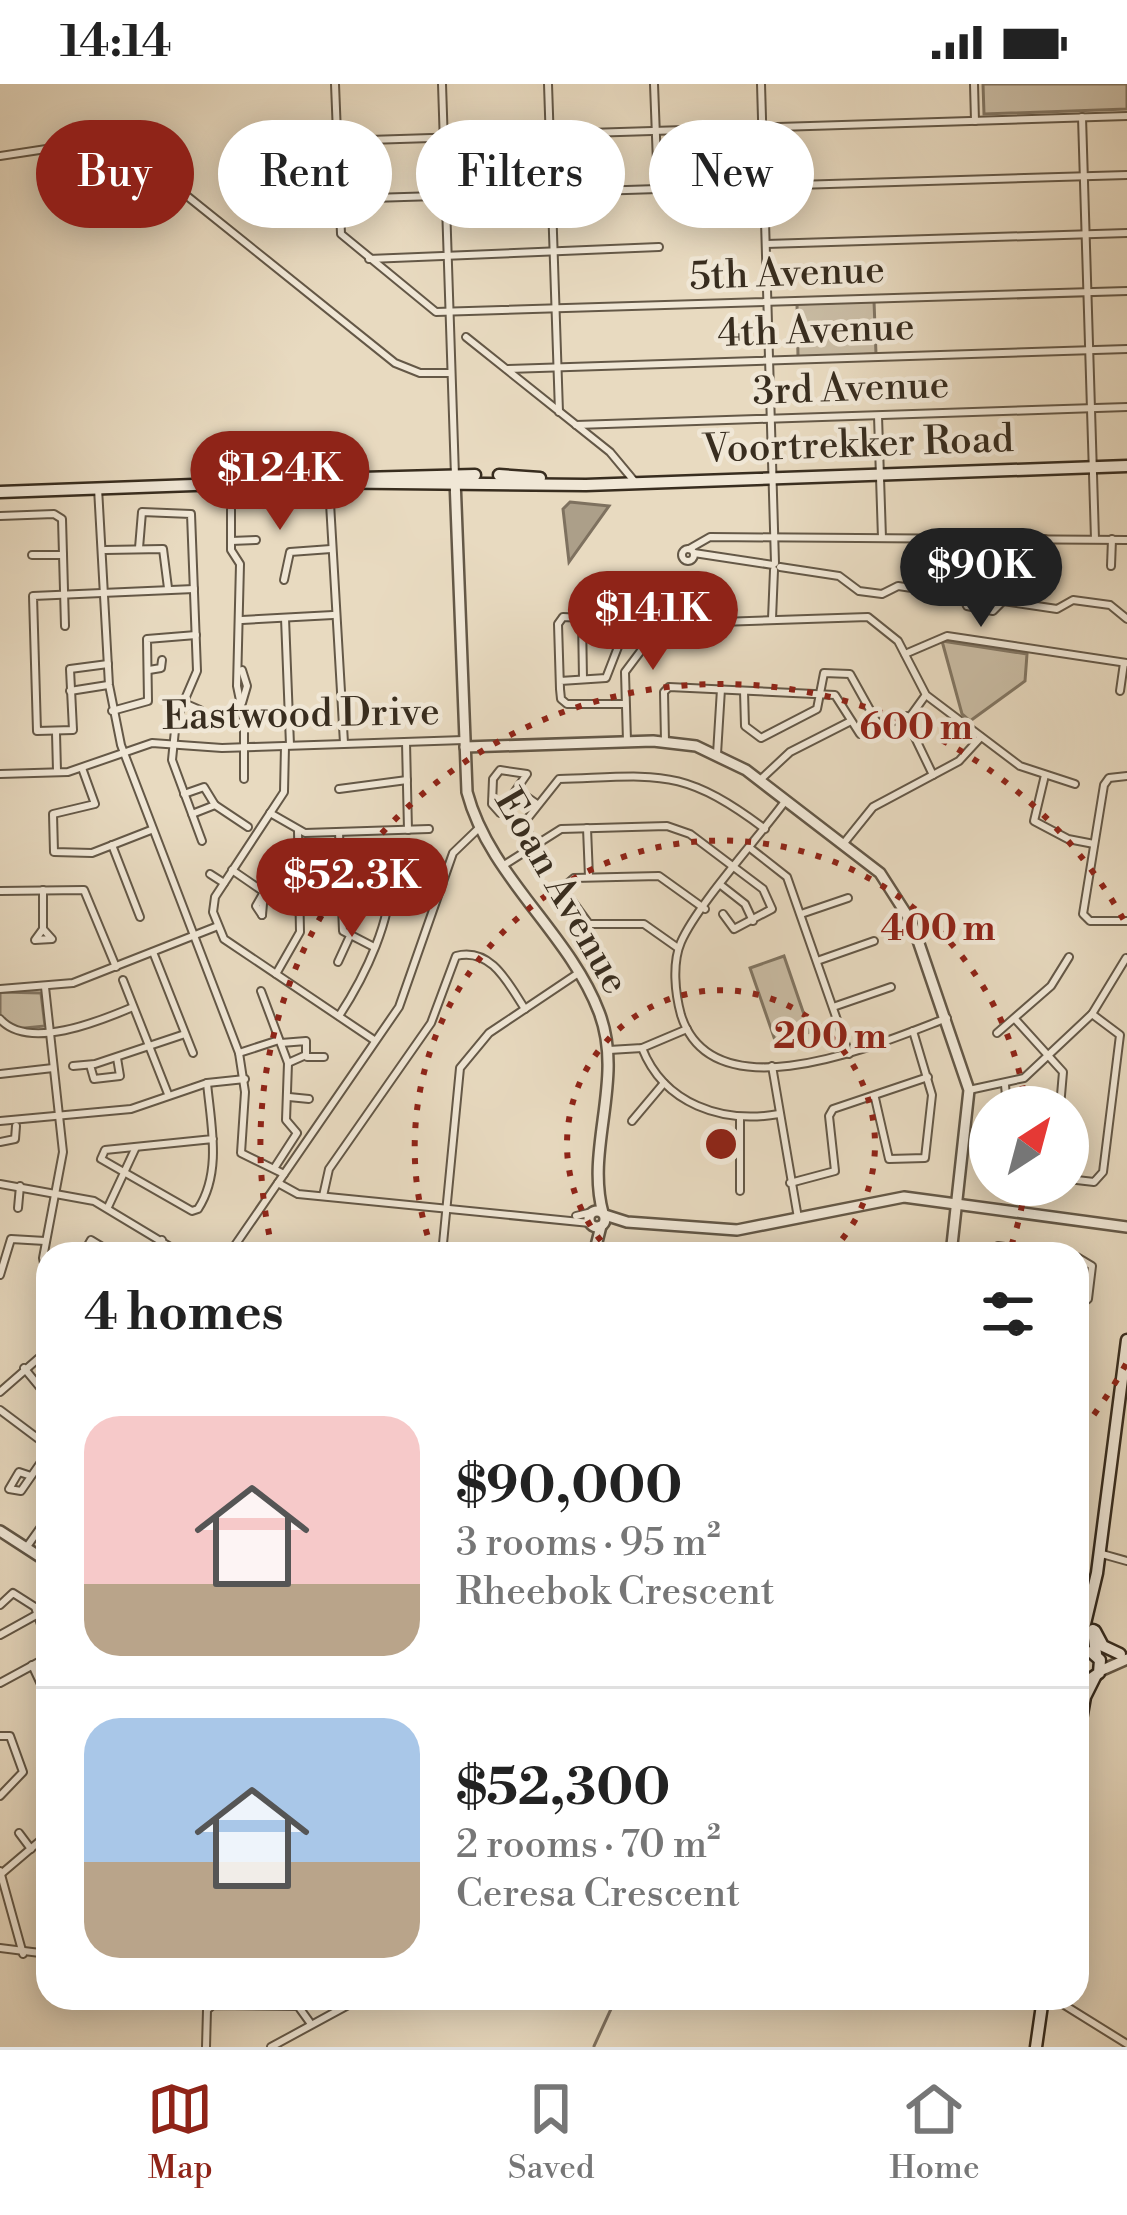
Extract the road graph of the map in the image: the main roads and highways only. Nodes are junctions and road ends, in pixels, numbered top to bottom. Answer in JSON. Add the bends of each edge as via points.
{"nodes":[{"id":1,"x":1127,"y":466,"type":"edge"},
{"id":2,"x":0,"y":492,"type":"edge"},
{"id":3,"x":1127,"y":1340,"type":"edge"},
{"id":4,"x":1097,"y":1573,"type":"junction"},
{"id":5,"x":1089,"y":1622,"type":"edge"},
{"id":6,"x":1093,"y":1628,"type":"junction"},
{"id":7,"x":1089,"y":1654,"type":"edge"},
{"id":8,"x":1096,"y":1655,"type":"junction"},
{"id":9,"x":1125,"y":1655,"type":"edge"},
{"id":10,"x":1097,"y":1675,"type":"junction"},
{"id":11,"x":1089,"y":1677,"type":"edge"},
{"id":12,"x":1089,"y":1690,"type":"edge"},
{"id":13,"x":1041,"y":2010,"type":"edge"},
{"id":14,"x":1036,"y":2047,"type":"edge"}],
"edges":[{"from":1,"to":2,"type":"main road","name":"Voortrekker Road"},
{"from":3,"to":4,"type":"main road"},
{"from":4,"to":5,"type":"main road"},
{"from":4,"to":6,"type":"main road"},
{"from":6,"to":8,"type":"main road"},
{"from":6,"to":9,"type":"main road","via":[[1103,1646]]},
{"from":7,"to":8,"type":"main road"},
{"from":8,"to":10,"type":"main road"},
{"from":10,"to":11,"type":"main road"},
{"from":10,"to":12,"type":"main road"},
{"from":13,"to":14,"type":"main road"}]}
